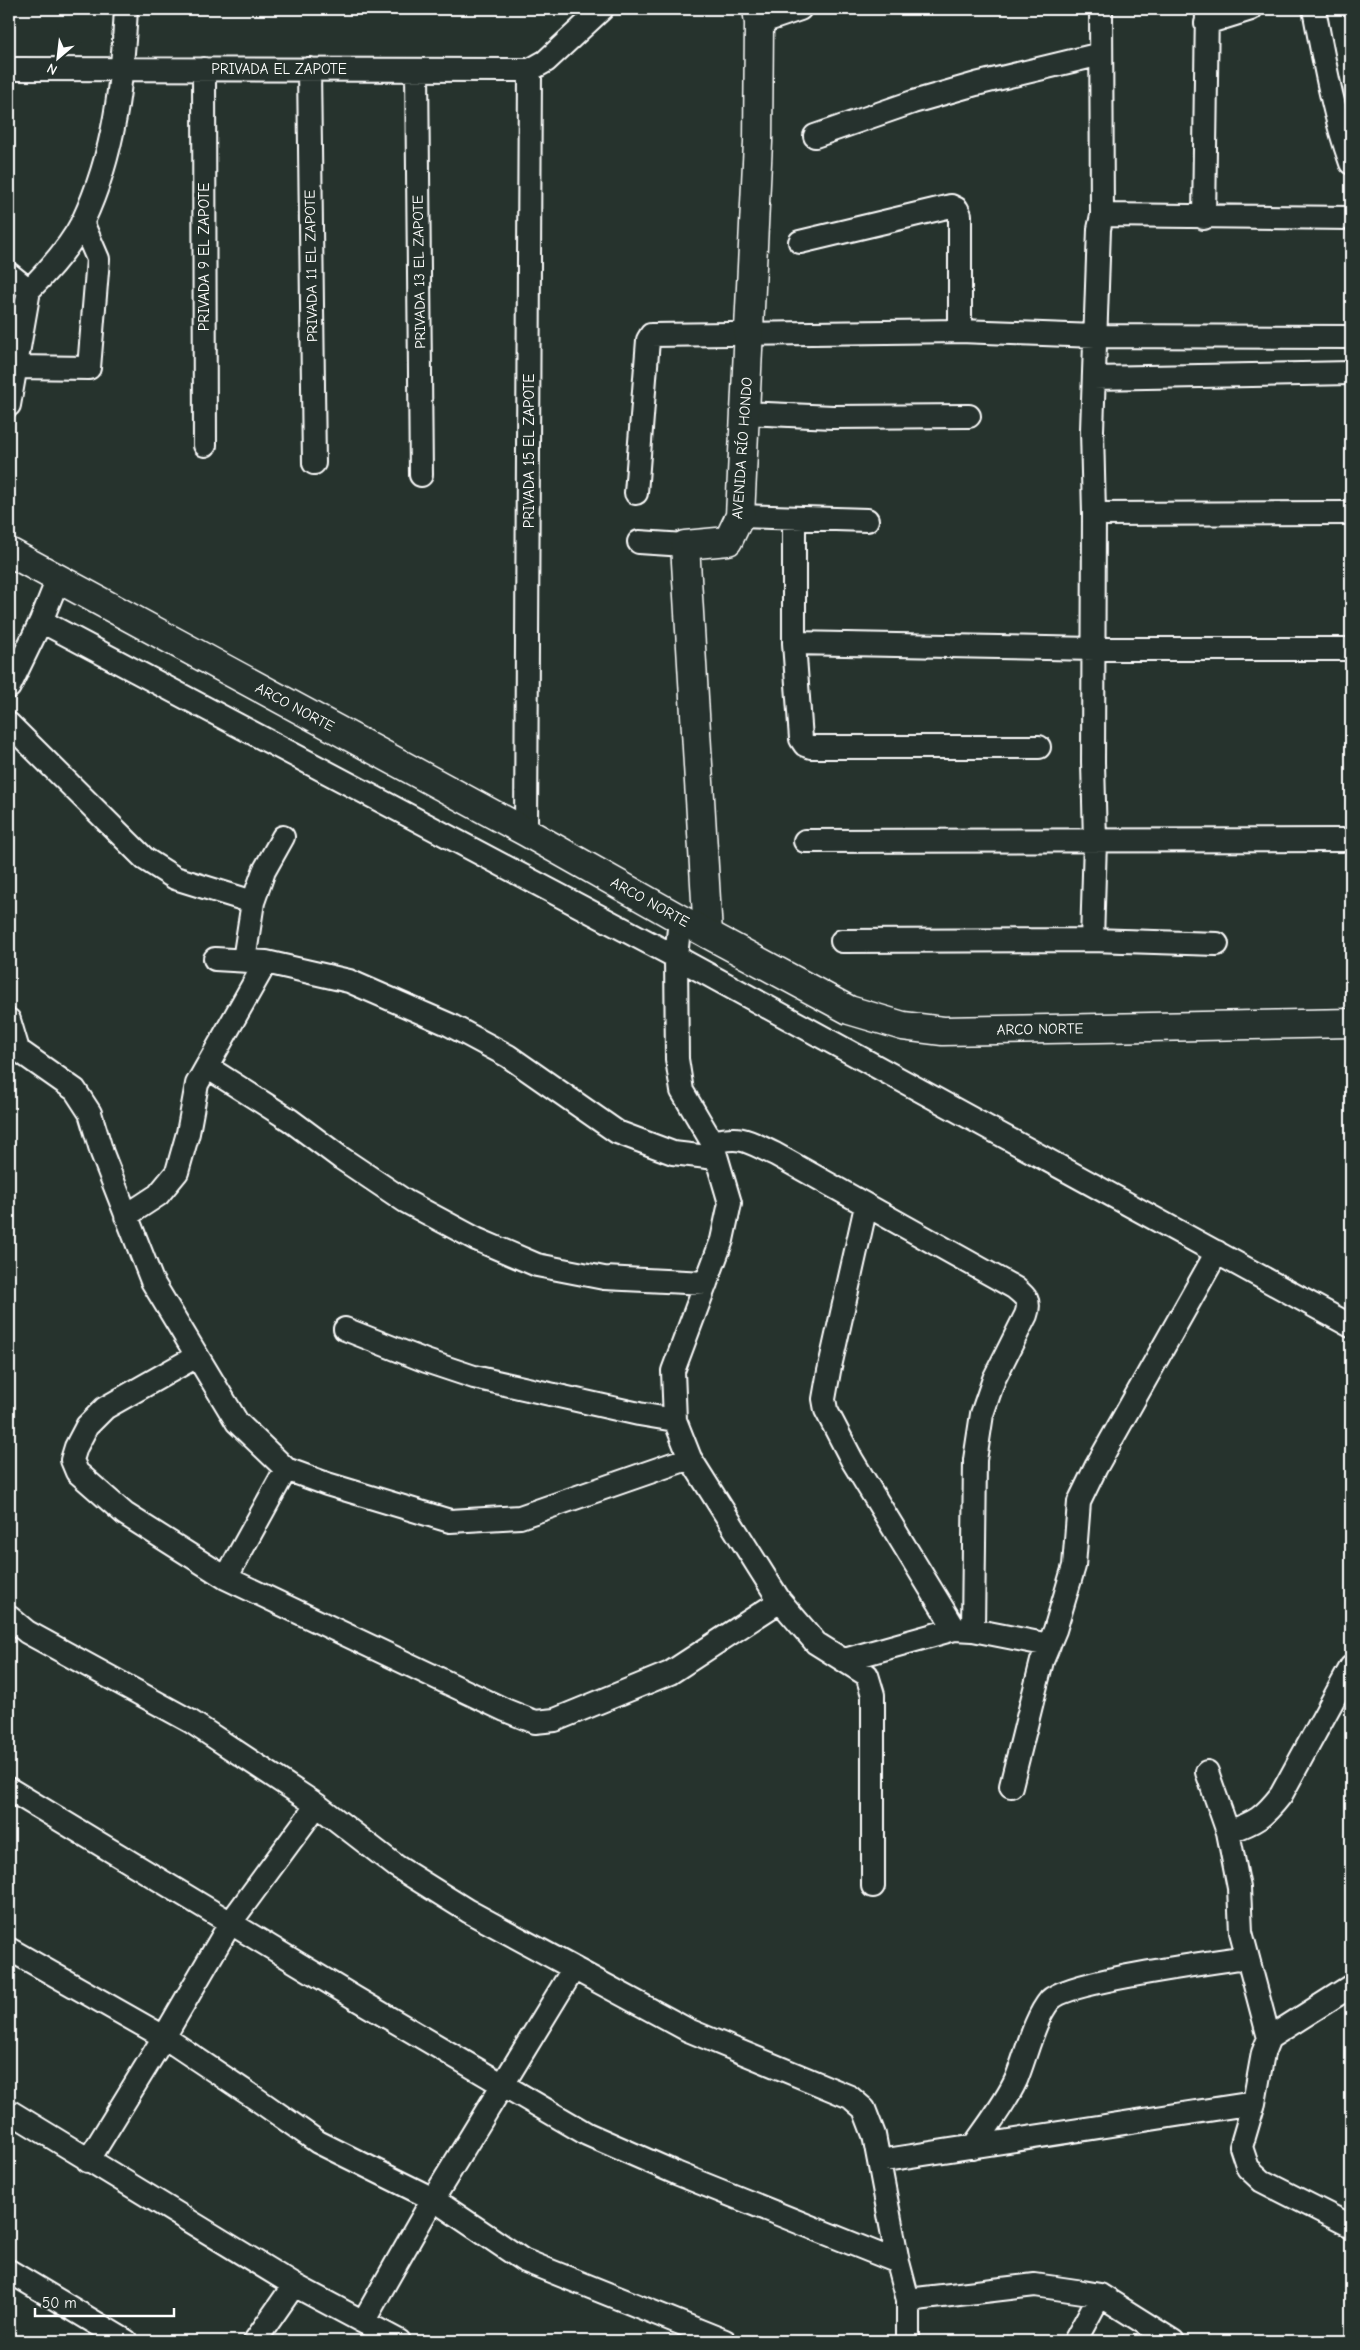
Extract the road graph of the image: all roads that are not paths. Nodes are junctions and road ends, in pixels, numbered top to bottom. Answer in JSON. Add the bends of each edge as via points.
{"nodes":[{"id":1,"x":126,"y":9,"type":"edge"},
{"id":2,"x":602,"y":9,"type":"edge"},
{"id":3,"x":800,"y":9,"type":"edge"},
{"id":4,"x":1101,"y":9,"type":"edge"},
{"id":5,"x":1251,"y":9,"type":"edge"},
{"id":6,"x":1314,"y":9,"type":"edge"},
{"id":7,"x":758,"y":16,"type":"edge"},
{"id":8,"x":1206,"y":16,"type":"edge"},
{"id":9,"x":1101,"y":54,"type":"junction"},
{"id":10,"x":538,"y":66,"type":"junction"},
{"id":11,"x":9,"y":69,"type":"edge"},
{"id":12,"x":204,"y":69,"type":"junction"},
{"id":13,"x":123,"y":70,"type":"junction"},
{"id":14,"x":309,"y":70,"type":"junction"},
{"id":15,"x":417,"y":70,"type":"junction"},
{"id":16,"x":815,"y":136,"type":"dead end"},
{"id":17,"x":1351,"y":163,"type":"edge"},
{"id":18,"x":1102,"y":216,"type":"junction"},
{"id":19,"x":1204,"y":218,"type":"junction"},
{"id":20,"x":1351,"y":218,"type":"edge"},
{"id":21,"x":82,"y":222,"type":"junction"},
{"id":22,"x":800,"y":242,"type":"dead end"},
{"id":23,"x":9,"y":274,"type":"edge"},
{"id":24,"x":29,"y":290,"type":"junction"},
{"id":25,"x":960,"y":331,"type":"junction"},
{"id":26,"x":750,"y":332,"type":"junction"},
{"id":27,"x":1095,"y":336,"type":"junction"},
{"id":28,"x":1351,"y":337,"type":"edge"},
{"id":29,"x":16,"y":367,"type":"junction"},
{"id":30,"x":1351,"y":374,"type":"edge"},
{"id":31,"x":1094,"y":378,"type":"junction"},
{"id":32,"x":9,"y":405,"type":"edge"},
{"id":33,"x":744,"y":413,"type":"junction"},
{"id":34,"x":968,"y":416,"type":"dead end"},
{"id":35,"x":205,"y":445,"type":"dead end"},
{"id":36,"x":314,"y":463,"type":"dead end"},
{"id":37,"x":421,"y":475,"type":"dead end"},
{"id":38,"x":636,"y":494,"type":"dead end"},
{"id":39,"x":1351,"y":513,"type":"edge"},
{"id":40,"x":1094,"y":514,"type":"junction"},
{"id":41,"x":740,"y":516,"type":"junction"},
{"id":42,"x":794,"y":518,"type":"junction"},
{"id":43,"x":867,"y":520,"type":"dead end"},
{"id":44,"x":639,"y":542,"type":"dead end"},
{"id":45,"x":685,"y":545,"type":"junction"},
{"id":46,"x":9,"y":552,"type":"edge"},
{"id":47,"x":58,"y":579,"type":"junction"},
{"id":48,"x":41,"y":621,"type":"junction"},
{"id":49,"x":794,"y":642,"type":"junction"},
{"id":50,"x":1094,"y":649,"type":"junction"},
{"id":51,"x":1351,"y":649,"type":"edge"},
{"id":52,"x":9,"y":687,"type":"edge"},
{"id":53,"x":9,"y":724,"type":"edge"},
{"id":54,"x":1039,"y":747,"type":"dead end"},
{"id":55,"x":526,"y":832,"type":"junction"},
{"id":56,"x":283,"y":837,"type":"dead end"},
{"id":57,"x":1095,"y":840,"type":"junction"},
{"id":58,"x":1351,"y":840,"type":"edge"},
{"id":59,"x":805,"y":841,"type":"dead end"},
{"id":60,"x":253,"y":902,"type":"junction"},
{"id":61,"x":680,"y":919,"type":"junction"},
{"id":62,"x":708,"y":934,"type":"junction"},
{"id":63,"x":1092,"y":940,"type":"junction"},
{"id":64,"x":842,"y":941,"type":"dead end"},
{"id":65,"x":1217,"y":944,"type":"dead end"},
{"id":66,"x":676,"y":957,"type":"junction"},
{"id":67,"x":215,"y":959,"type":"dead end"},
{"id":68,"x":255,"y":961,"type":"junction"},
{"id":69,"x":9,"y":1020,"type":"edge"},
{"id":70,"x":1351,"y":1023,"type":"edge"},
{"id":71,"x":13,"y":1053,"type":"edge"},
{"id":72,"x":207,"y":1067,"type":"junction"},
{"id":73,"x":714,"y":1150,"type":"junction"},
{"id":74,"x":866,"y":1206,"type":"junction"},
{"id":75,"x":126,"y":1216,"type":"junction"},
{"id":76,"x":1217,"y":1252,"type":"junction"},
{"id":77,"x":706,"y":1283,"type":"junction"},
{"id":78,"x":1351,"y":1326,"type":"edge"},
{"id":79,"x":344,"y":1329,"type":"dead end"},
{"id":80,"x":197,"y":1356,"type":"junction"},
{"id":81,"x":675,"y":1420,"type":"junction"},
{"id":82,"x":690,"y":1458,"type":"junction"},
{"id":83,"x":286,"y":1469,"type":"junction"},
{"id":84,"x":226,"y":1578,"type":"junction"},
{"id":85,"x":780,"y":1601,"type":"junction"},
{"id":86,"x":9,"y":1617,"type":"edge"},
{"id":87,"x":964,"y":1630,"type":"junction"},
{"id":88,"x":1049,"y":1645,"type":"junction"},
{"id":89,"x":844,"y":1660,"type":"junction"},
{"id":90,"x":1351,"y":1667,"type":"edge"},
{"id":91,"x":1207,"y":1772,"type":"dead end"},
{"id":92,"x":1011,"y":1786,"type":"dead end"},
{"id":93,"x":9,"y":1789,"type":"edge"},
{"id":94,"x":316,"y":1805,"type":"junction"},
{"id":95,"x":1228,"y":1832,"type":"junction"},
{"id":96,"x":873,"y":1886,"type":"dead end"},
{"id":97,"x":231,"y":1922,"type":"junction"},
{"id":98,"x":9,"y":1949,"type":"edge"},
{"id":99,"x":1246,"y":1957,"type":"junction"},
{"id":100,"x":574,"y":1968,"type":"junction"},
{"id":101,"x":1351,"y":1986,"type":"edge"},
{"id":102,"x":164,"y":2037,"type":"junction"},
{"id":103,"x":1269,"y":2038,"type":"junction"},
{"id":104,"x":502,"y":2083,"type":"junction"},
{"id":105,"x":1254,"y":2103,"type":"junction"},
{"id":106,"x":9,"y":2111,"type":"edge"},
{"id":107,"x":973,"y":2147,"type":"junction"},
{"id":108,"x":88,"y":2161,"type":"junction"},
{"id":109,"x":879,"y":2162,"type":"junction"},
{"id":110,"x":433,"y":2199,"type":"junction"},
{"id":111,"x":1351,"y":2226,"type":"edge"},
{"id":112,"x":898,"y":2262,"type":"junction"},
{"id":113,"x":9,"y":2270,"type":"edge"},
{"id":114,"x":294,"y":2285,"type":"junction"},
{"id":115,"x":1100,"y":2295,"type":"junction"},
{"id":116,"x":908,"y":2300,"type":"junction"},
{"id":117,"x":363,"y":2322,"type":"junction"},
{"id":118,"x":392,"y":2339,"type":"edge"},
{"id":119,"x":126,"y":2341,"type":"edge"},
{"id":120,"x":255,"y":2341,"type":"edge"},
{"id":121,"x":725,"y":2341,"type":"edge"},
{"id":122,"x":908,"y":2341,"type":"edge"},
{"id":123,"x":1074,"y":2341,"type":"edge"},
{"id":124,"x":1173,"y":2341,"type":"edge"}],
"edges":[{"from":1,"to":13,"type":"street"},
{"from":2,"to":10,"type":"street"},
{"from":3,"to":7,"type":"street"},
{"from":4,"to":9,"type":"street"},
{"from":5,"to":8,"type":"street"},
{"from":6,"to":17,"type":"street","via":[[1330,89]]},
{"from":7,"to":26,"type":"main road","name":"AVENIDA RÍO HONDO","via":[[758,142]]},
{"from":8,"to":19,"type":"street"},
{"from":9,"to":16,"type":"street","via":[[922,100]]},
{"from":9,"to":18,"type":"street"},
{"from":10,"to":15,"type":"street","name":"PRIVADA EL ZAPOTE"},
{"from":10,"to":55,"type":"street","name":"PRIVADA 15 EL ZAPOTE"},
{"from":11,"to":13,"type":"street","name":"PRIVADA EL ZAPOTE"},
{"from":12,"to":13,"type":"street","name":"PRIVADA EL ZAPOTE"},
{"from":12,"to":14,"type":"street","name":"PRIVADA EL ZAPOTE"},
{"from":12,"to":35,"type":"street","name":"PRIVADA 9 EL ZAPOTE"},
{"from":13,"to":21,"type":"street","via":[[108,159]]},
{"from":14,"to":15,"type":"street","name":"PRIVADA EL ZAPOTE"},
{"from":14,"to":36,"type":"street","name":"PRIVADA 11 EL ZAPOTE"},
{"from":15,"to":37,"type":"street","name":"PRIVADA 13 EL ZAPOTE"},
{"from":18,"to":19,"type":"street"},
{"from":18,"to":27,"type":"street"},
{"from":19,"to":20,"type":"street"},
{"from":21,"to":24,"type":"street","via":[[53,266]]},
{"from":21,"to":29,"type":"street","via":[[98,258],[89,368]]},
{"from":22,"to":25,"type":"street","via":[[951,206],[957,209],[960,215]]},
{"from":23,"to":24,"type":"street"},
{"from":24,"to":29,"type":"street"},
{"from":25,"to":26,"type":"street"},
{"from":25,"to":27,"type":"street"},
{"from":26,"to":33,"type":"main road","name":"AVENIDA RÍO HONDO"},
{"from":26,"to":38,"type":"street","via":[[651,335],[648,340]]},
{"from":27,"to":28,"type":"street"},
{"from":27,"to":31,"type":"street"},
{"from":29,"to":32,"type":"street"},
{"from":30,"to":31,"type":"street"},
{"from":31,"to":40,"type":"street"},
{"from":33,"to":34,"type":"street","via":[[833,417]]},
{"from":33,"to":41,"type":"main road","name":"AVENIDA RÍO HONDO"},
{"from":39,"to":40,"type":"street"},
{"from":40,"to":50,"type":"street"},
{"from":41,"to":42,"type":"street"},
{"from":41,"to":45,"type":"main road","name":"AVENIDA RÍO HONDO","via":[[728,541]]},
{"from":42,"to":43,"type":"street"},
{"from":42,"to":49,"type":"street"},
{"from":44,"to":45,"type":"street"},
{"from":45,"to":62,"type":"main road"},
{"from":46,"to":47,"type":"main road","name":"ARCO NORTE"},
{"from":47,"to":48,"type":"street"},
{"from":47,"to":55,"type":"main road","name":"ARCO NORTE"},
{"from":48,"to":52,"type":"street"},
{"from":48,"to":66,"type":"street"},
{"from":49,"to":50,"type":"street"},
{"from":49,"to":54,"type":"street","via":[[801,739],[805,745]]},
{"from":50,"to":51,"type":"street"},
{"from":50,"to":57,"type":"street"},
{"from":53,"to":60,"type":"street","via":[[145,859],[175,878]]},
{"from":55,"to":61,"type":"main road","name":"ARCO NORTE"},
{"from":56,"to":60,"type":"street","via":[[264,871]]},
{"from":57,"to":58,"type":"street"},
{"from":57,"to":59,"type":"street"},
{"from":57,"to":63,"type":"street"},
{"from":60,"to":68,"type":"street"},
{"from":61,"to":62,"type":"main road","name":"ARCO NORTE"},
{"from":61,"to":66,"type":"street"},
{"from":62,"to":70,"type":"main road","name":"ARCO NORTE","via":[[849,1010],[903,1026],[943,1031]]},
{"from":63,"to":64,"type":"street"},
{"from":63,"to":65,"type":"street"},
{"from":66,"to":73,"type":"street","via":[[677,1059],[682,1091]]},
{"from":66,"to":76,"type":"street"},
{"from":67,"to":68,"type":"street"},
{"from":68,"to":72,"type":"street"},
{"from":68,"to":73,"type":"street","via":[[349,981],[450,1025],[508,1056],[617,1132],[673,1153]]},
{"from":69,"to":71,"type":"street"},
{"from":71,"to":75,"type":"street","via":[[75,1090],[90,1113]]},
{"from":72,"to":75,"type":"street","via":[[197,1084],[177,1172],[158,1195]]},
{"from":72,"to":77,"type":"street","via":[[290,1120],[405,1201],[538,1265],[604,1278]]},
{"from":73,"to":74,"type":"street","via":[[733,1137],[746,1140]]},
{"from":73,"to":77,"type":"street","via":[[730,1203],[722,1240]]},
{"from":74,"to":87,"type":"street","via":[[829,1371],[824,1399],[826,1410],[852,1460]]},
{"from":74,"to":87,"type":"street","via":[[1015,1288],[1026,1297],[1029,1305],[994,1379],[982,1414],[975,1460]]},
{"from":75,"to":80,"type":"street","via":[[152,1281]]},
{"from":76,"to":78,"type":"street"},
{"from":76,"to":88,"type":"street","via":[[1079,1502],[1074,1566]]},
{"from":77,"to":81,"type":"street","via":[[673,1371]]},
{"from":79,"to":81,"type":"street","via":[[474,1377]]},
{"from":80,"to":83,"type":"street","via":[[237,1422]]},
{"from":80,"to":84,"type":"street","via":[[105,1408],[87,1426],[72,1460],[77,1472],[125,1514]]},
{"from":81,"to":82,"type":"street"},
{"from":82,"to":83,"type":"street","via":[[520,1517],[450,1521]]},
{"from":82,"to":85,"type":"street"},
{"from":83,"to":84,"type":"street"},
{"from":84,"to":85,"type":"street","via":[[535,1722],[556,1720],[670,1673]]},
{"from":85,"to":89,"type":"street","via":[[816,1643]]},
{"from":86,"to":94,"type":"street","via":[[27,1632],[190,1721]]},
{"from":87,"to":88,"type":"street"},
{"from":87,"to":89,"type":"street"},
{"from":88,"to":92,"type":"street"},
{"from":89,"to":96,"type":"street","via":[[867,1675],[873,1695]]},
{"from":90,"to":95,"type":"street","via":[[1281,1795],[1266,1814],[1251,1824]]},
{"from":91,"to":95,"type":"street"},
{"from":93,"to":97,"type":"street"},
{"from":94,"to":97,"type":"street"},
{"from":94,"to":100,"type":"street","via":[[396,1866],[468,1911]]},
{"from":95,"to":99,"type":"street"},
{"from":97,"to":102,"type":"street"},
{"from":97,"to":104,"type":"street"},
{"from":98,"to":102,"type":"street"},
{"from":99,"to":103,"type":"street"},
{"from":99,"to":107,"type":"street","via":[[1128,1976],[1064,1991],[1052,1998],[1043,2010],[1015,2082]]},
{"from":100,"to":104,"type":"street"},
{"from":100,"to":109,"type":"street","via":[[688,2030],[850,2097],[864,2110],[874,2135]]},
{"from":101,"to":103,"type":"street"},
{"from":102,"to":108,"type":"street"},
{"from":102,"to":110,"type":"street","via":[[318,2142]]},
{"from":103,"to":105,"type":"street"},
{"from":104,"to":110,"type":"street"},
{"from":104,"to":112,"type":"street","via":[[587,2134]]},
{"from":105,"to":107,"type":"street"},
{"from":105,"to":111,"type":"street","via":[[1241,2147],[1248,2168],[1262,2181]]},
{"from":106,"to":108,"type":"street"},
{"from":107,"to":109,"type":"street"},
{"from":108,"to":114,"type":"street"},
{"from":109,"to":112,"type":"street"},
{"from":110,"to":117,"type":"street"},
{"from":110,"to":121,"type":"street","via":[[523,2260]]},
{"from":112,"to":116,"type":"street"},
{"from":113,"to":119,"type":"street"},
{"from":114,"to":117,"type":"street"},
{"from":114,"to":120,"type":"street"},
{"from":115,"to":116,"type":"street","via":[[1035,2285]]},
{"from":115,"to":123,"type":"street"},
{"from":115,"to":124,"type":"street"},
{"from":116,"to":122,"type":"street"},
{"from":117,"to":118,"type":"street"}]}
